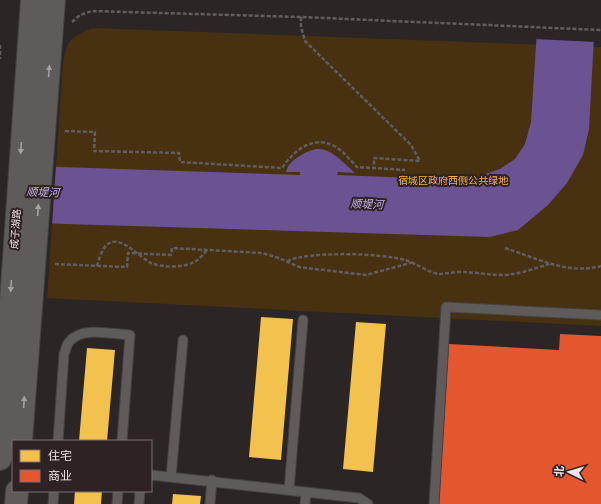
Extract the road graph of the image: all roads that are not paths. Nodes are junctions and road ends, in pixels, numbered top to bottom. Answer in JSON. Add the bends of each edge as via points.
{"nodes":[{"id":1,"x":32,"y":0,"type":"edge"},
{"id":2,"x":54,"y":0,"type":"edge"},
{"id":3,"x":601,"y":315,"type":"edge"},
{"id":4,"x":303,"y":320,"type":"dead end"},
{"id":5,"x":182,"y":340,"type":"dead end"},
{"id":6,"x":21,"y":440,"type":"edge"},
{"id":7,"x":58,"y":440,"type":"edge"},
{"id":8,"x":122,"y":440,"type":"edge"},
{"id":9,"x":0,"y":459,"type":"edge"},
{"id":10,"x":152,"y":475,"type":"edge"},
{"id":11,"x":171,"y":476,"type":"junction"},
{"id":12,"x":212,"y":480,"type":"junction"},
{"id":13,"x":288,"y":490,"type":"junction"},
{"id":14,"x":17,"y":492,"type":"edge"},
{"id":15,"x":54,"y":492,"type":"edge"},
{"id":16,"x":118,"y":492,"type":"edge"},
{"id":17,"x":140,"y":492,"type":"edge"},
{"id":18,"x":306,"y":492,"type":"junction"},
{"id":19,"x":16,"y":504,"type":"edge"},
{"id":20,"x":53,"y":504,"type":"edge"},
{"id":21,"x":117,"y":504,"type":"edge"},
{"id":22,"x":139,"y":504,"type":"edge"},
{"id":23,"x":210,"y":504,"type":"edge"},
{"id":24,"x":305,"y":504,"type":"edge"},
{"id":25,"x":368,"y":504,"type":"edge"},
{"id":26,"x":434,"y":504,"type":"edge"}],
"edges":[{"from":1,"to":9,"type":"street","name":"成子湖路","one_way":true},
{"from":6,"to":2,"type":"street","one_way":true},
{"from":3,"to":26,"type":"lane","via":[[446,307]]},
{"from":4,"to":13,"type":"lane"},
{"from":5,"to":11,"type":"lane"},
{"from":7,"to":8,"type":"lane","via":[[64,354],[68,343],[79,334],[91,332],[130,335]]},
{"from":10,"to":11,"type":"lane"},
{"from":11,"to":12,"type":"lane"},
{"from":12,"to":13,"type":"lane"},
{"from":12,"to":23,"type":"lane"},
{"from":13,"to":18,"type":"lane"},
{"from":14,"to":19,"type":"street"},
{"from":15,"to":20,"type":"lane"},
{"from":16,"to":21,"type":"lane"},
{"from":17,"to":22,"type":"lane"},
{"from":18,"to":24,"type":"lane"},
{"from":18,"to":25,"type":"lane","via":[[359,498]]}]}
